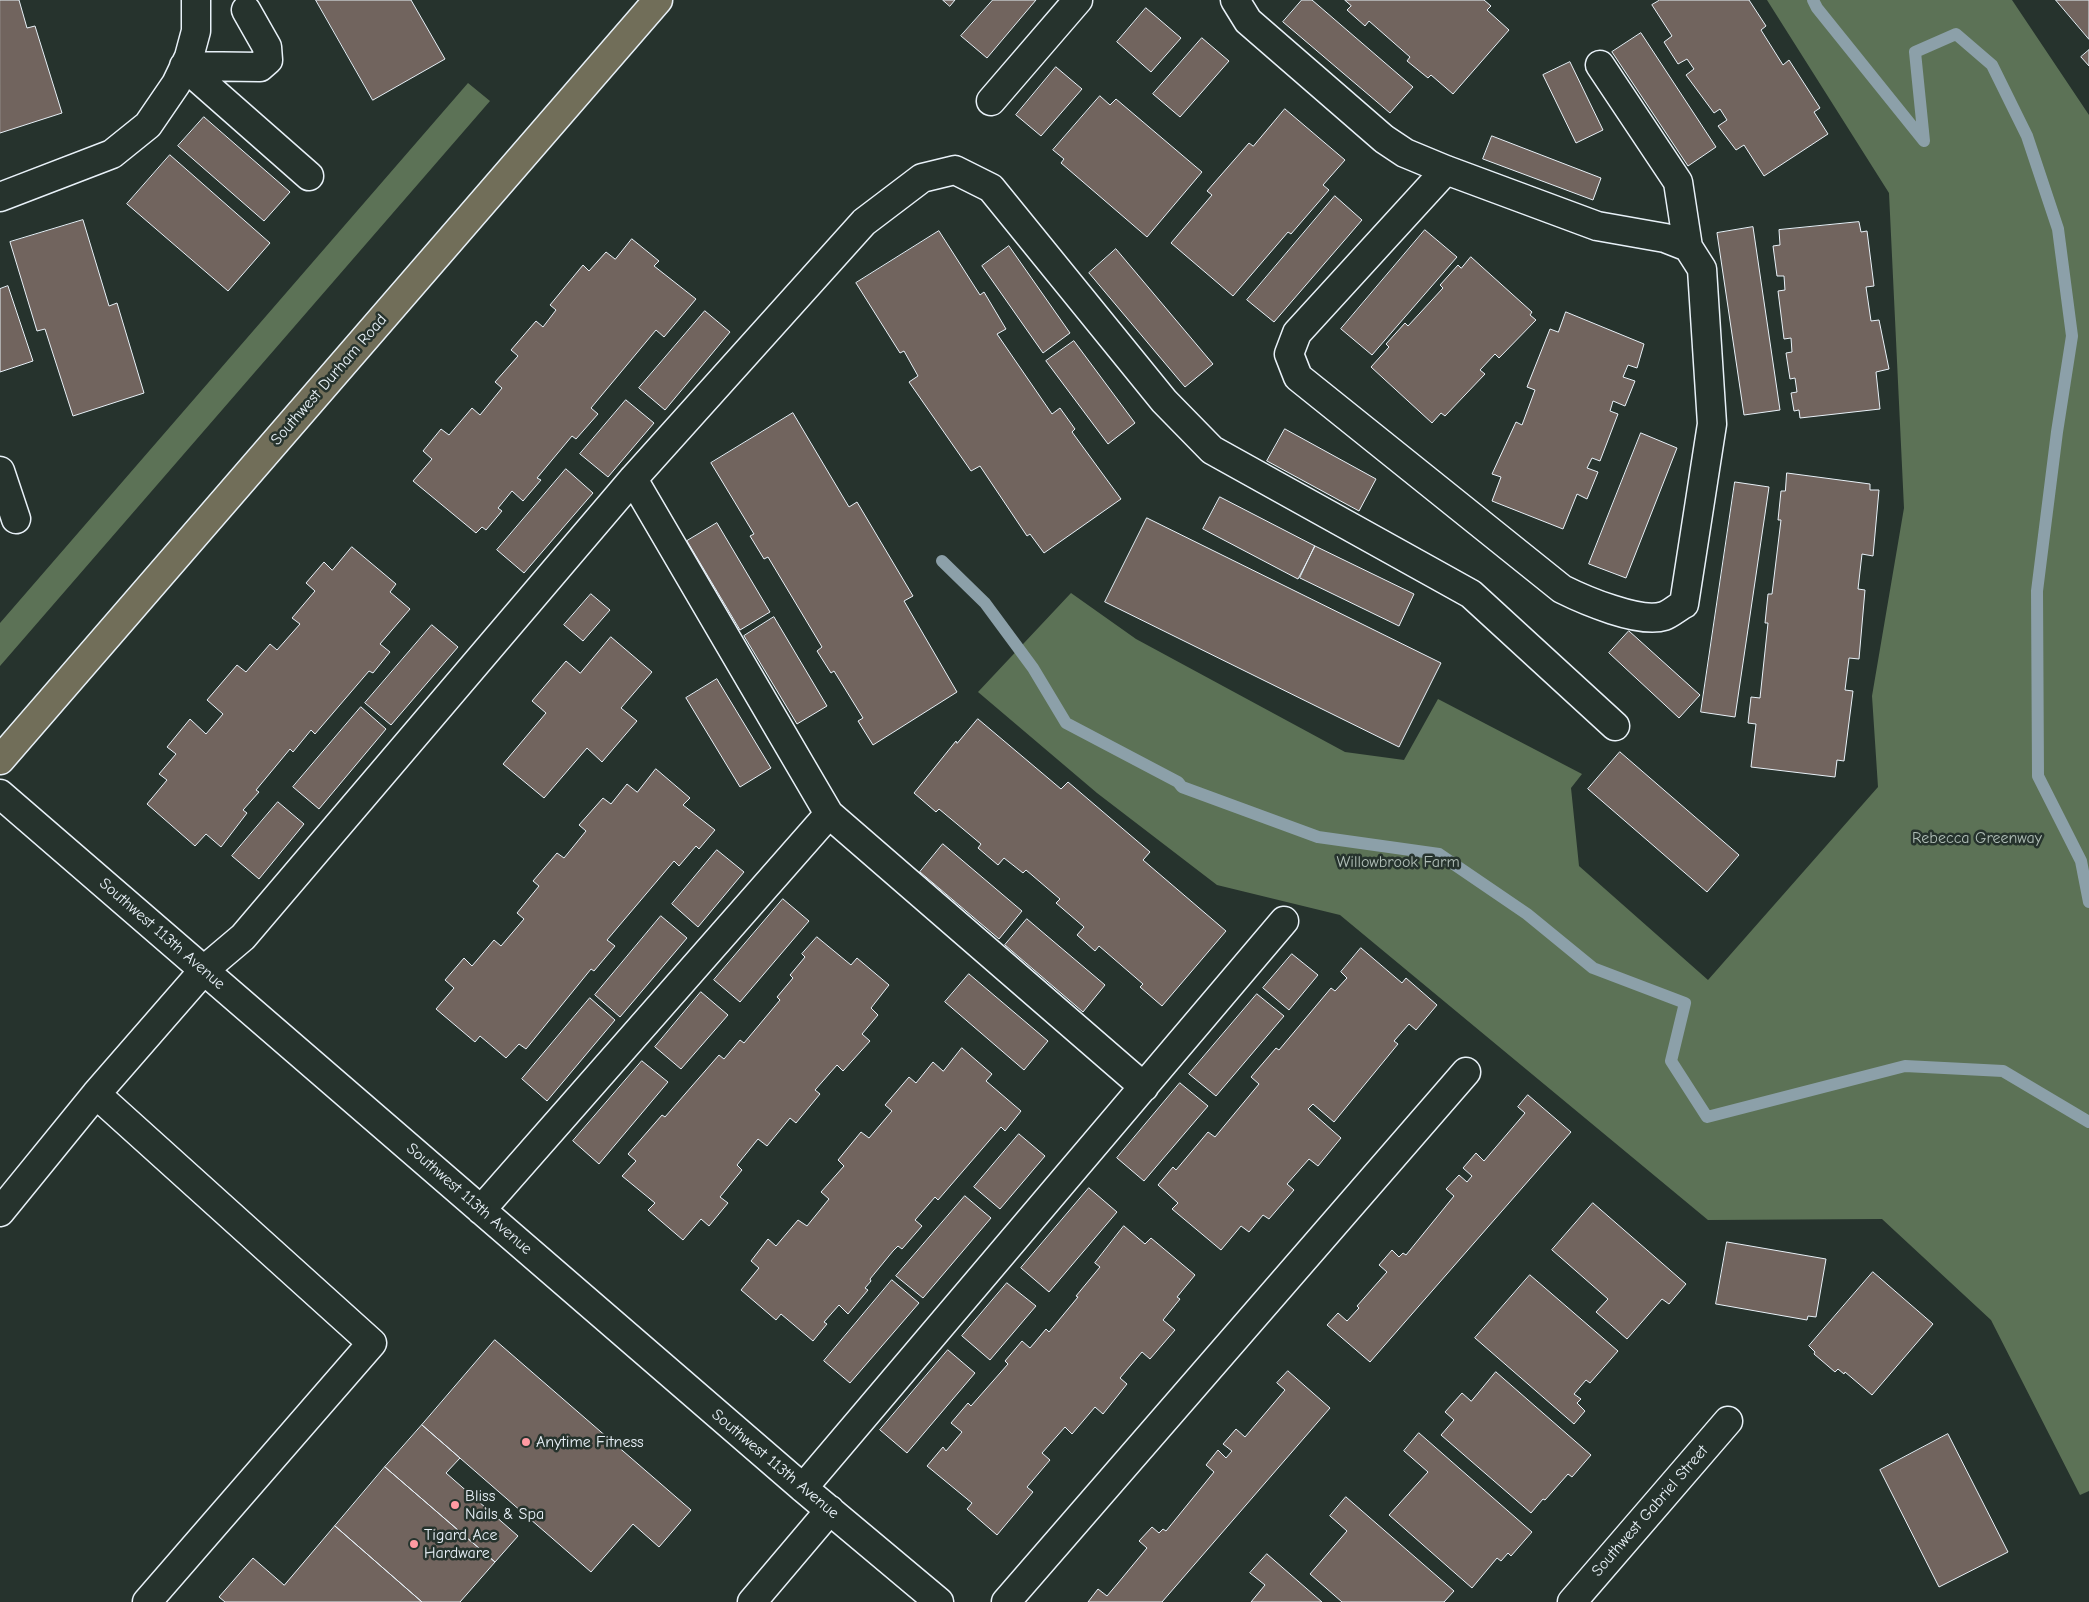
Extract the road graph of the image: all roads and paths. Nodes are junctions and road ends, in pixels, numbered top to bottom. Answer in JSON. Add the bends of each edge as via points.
{"nodes":[{"id":1,"x":196,"y":0,"type":"edge"},
{"id":2,"x":658,"y":0,"type":"edge"},
{"id":3,"x":1078,"y":0,"type":"edge"},
{"id":4,"x":1235,"y":0,"type":"edge"},
{"id":5,"x":246,"y":10,"type":"dead end"},
{"id":6,"x":1600,"y":65,"type":"dead end"},
{"id":7,"x":184,"y":66,"type":"junction"},
{"id":8,"x":991,"y":101,"type":"dead end"},
{"id":9,"x":1446,"y":170,"type":"junction"},
{"id":10,"x":309,"y":176,"type":"dead end"},
{"id":11,"x":0,"y":196,"type":"edge"},
{"id":12,"x":1688,"y":246,"type":"junction"},
{"id":13,"x":0,"y":471,"type":"edge"},
{"id":14,"x":632,"y":479,"type":"junction"},
{"id":15,"x":16,"y":519,"type":"dead end"},
{"id":16,"x":1615,"y":726,"type":"dead end"},
{"id":17,"x":0,"y":760,"type":"edge"},
{"id":18,"x":0,"y":794,"type":"edge"},
{"id":19,"x":829,"y":814,"type":"junction"},
{"id":20,"x":1284,"y":921,"type":"dead end"},
{"id":21,"x":204,"y":970,"type":"junction"},
{"id":22,"x":1466,"y":1072,"type":"dead end"},
{"id":23,"x":1144,"y":1087,"type":"junction"},
{"id":24,"x":96,"y":1094,"type":"junction"},
{"id":25,"x":481,"y":1210,"type":"junction"},
{"id":26,"x":0,"y":1212,"type":"edge"},
{"id":27,"x":1728,"y":1421,"type":"dead end"},
{"id":28,"x":803,"y":1488,"type":"junction"},
{"id":29,"x":830,"y":1510,"type":"junction"},
{"id":30,"x":147,"y":1602,"type":"edge"},
{"id":31,"x":752,"y":1602,"type":"edge"},
{"id":32,"x":939,"y":1602,"type":"edge"},
{"id":33,"x":1006,"y":1602,"type":"edge"},
{"id":34,"x":1572,"y":1602,"type":"edge"}],
"edges":[{"from":1,"to":7,"type":"street","via":[[196,31]]},
{"from":2,"to":17,"type":"main road","name":"Southwest Durham Road"},
{"from":3,"to":8,"type":"street"},
{"from":4,"to":9,"type":"street","via":[[1248,21],[1384,139],[1405,153]]},
{"from":5,"to":7,"type":"street","via":[[267,47],[268,60],[260,67]]},
{"from":6,"to":12,"type":"street","via":[[1678,182]]},
{"from":7,"to":10,"type":"street"},
{"from":7,"to":11,"type":"street","via":[[176,84],[148,125],[112,154]]},
{"from":9,"to":12,"type":"street","via":[[1597,226],[1665,238]]},
{"from":9,"to":12,"type":"street","via":[[1297,333],[1289,354],[1298,377],[1562,589],[1590,603],[1640,616],[1663,616],[1684,604],[1712,424],[1702,269]]},
{"from":13,"to":15,"type":"street"},
{"from":14,"to":16,"type":"street","via":[[864,222],[922,178],[956,170],[992,188],[1164,401],[1212,450],[1471,594]]},
{"from":14,"to":19,"type":"street"},
{"from":14,"to":21,"type":"street","via":[[243,938]]},
{"from":18,"to":21,"type":"street","name":"Southwest 113th Avenue"},
{"from":19,"to":23,"type":"street"},
{"from":19,"to":25,"type":"street"},
{"from":20,"to":23,"type":"street"},
{"from":21,"to":24,"type":"street"},
{"from":21,"to":25,"type":"street","name":"Southwest 113th Avenue"},
{"from":22,"to":33,"type":"street"},
{"from":23,"to":28,"type":"street"},
{"from":24,"to":26,"type":"street"},
{"from":24,"to":30,"type":"street","via":[[372,1342]]},
{"from":25,"to":28,"type":"street","name":"Southwest 113th Avenue"},
{"from":27,"to":34,"type":"street","name":"Southwest Gabriel Street"},
{"from":28,"to":29,"type":"street","name":"Southwest 113th Avenue"},
{"from":29,"to":31,"type":"street"},
{"from":29,"to":32,"type":"street","name":"Southwest 113th Avenue"}]}
